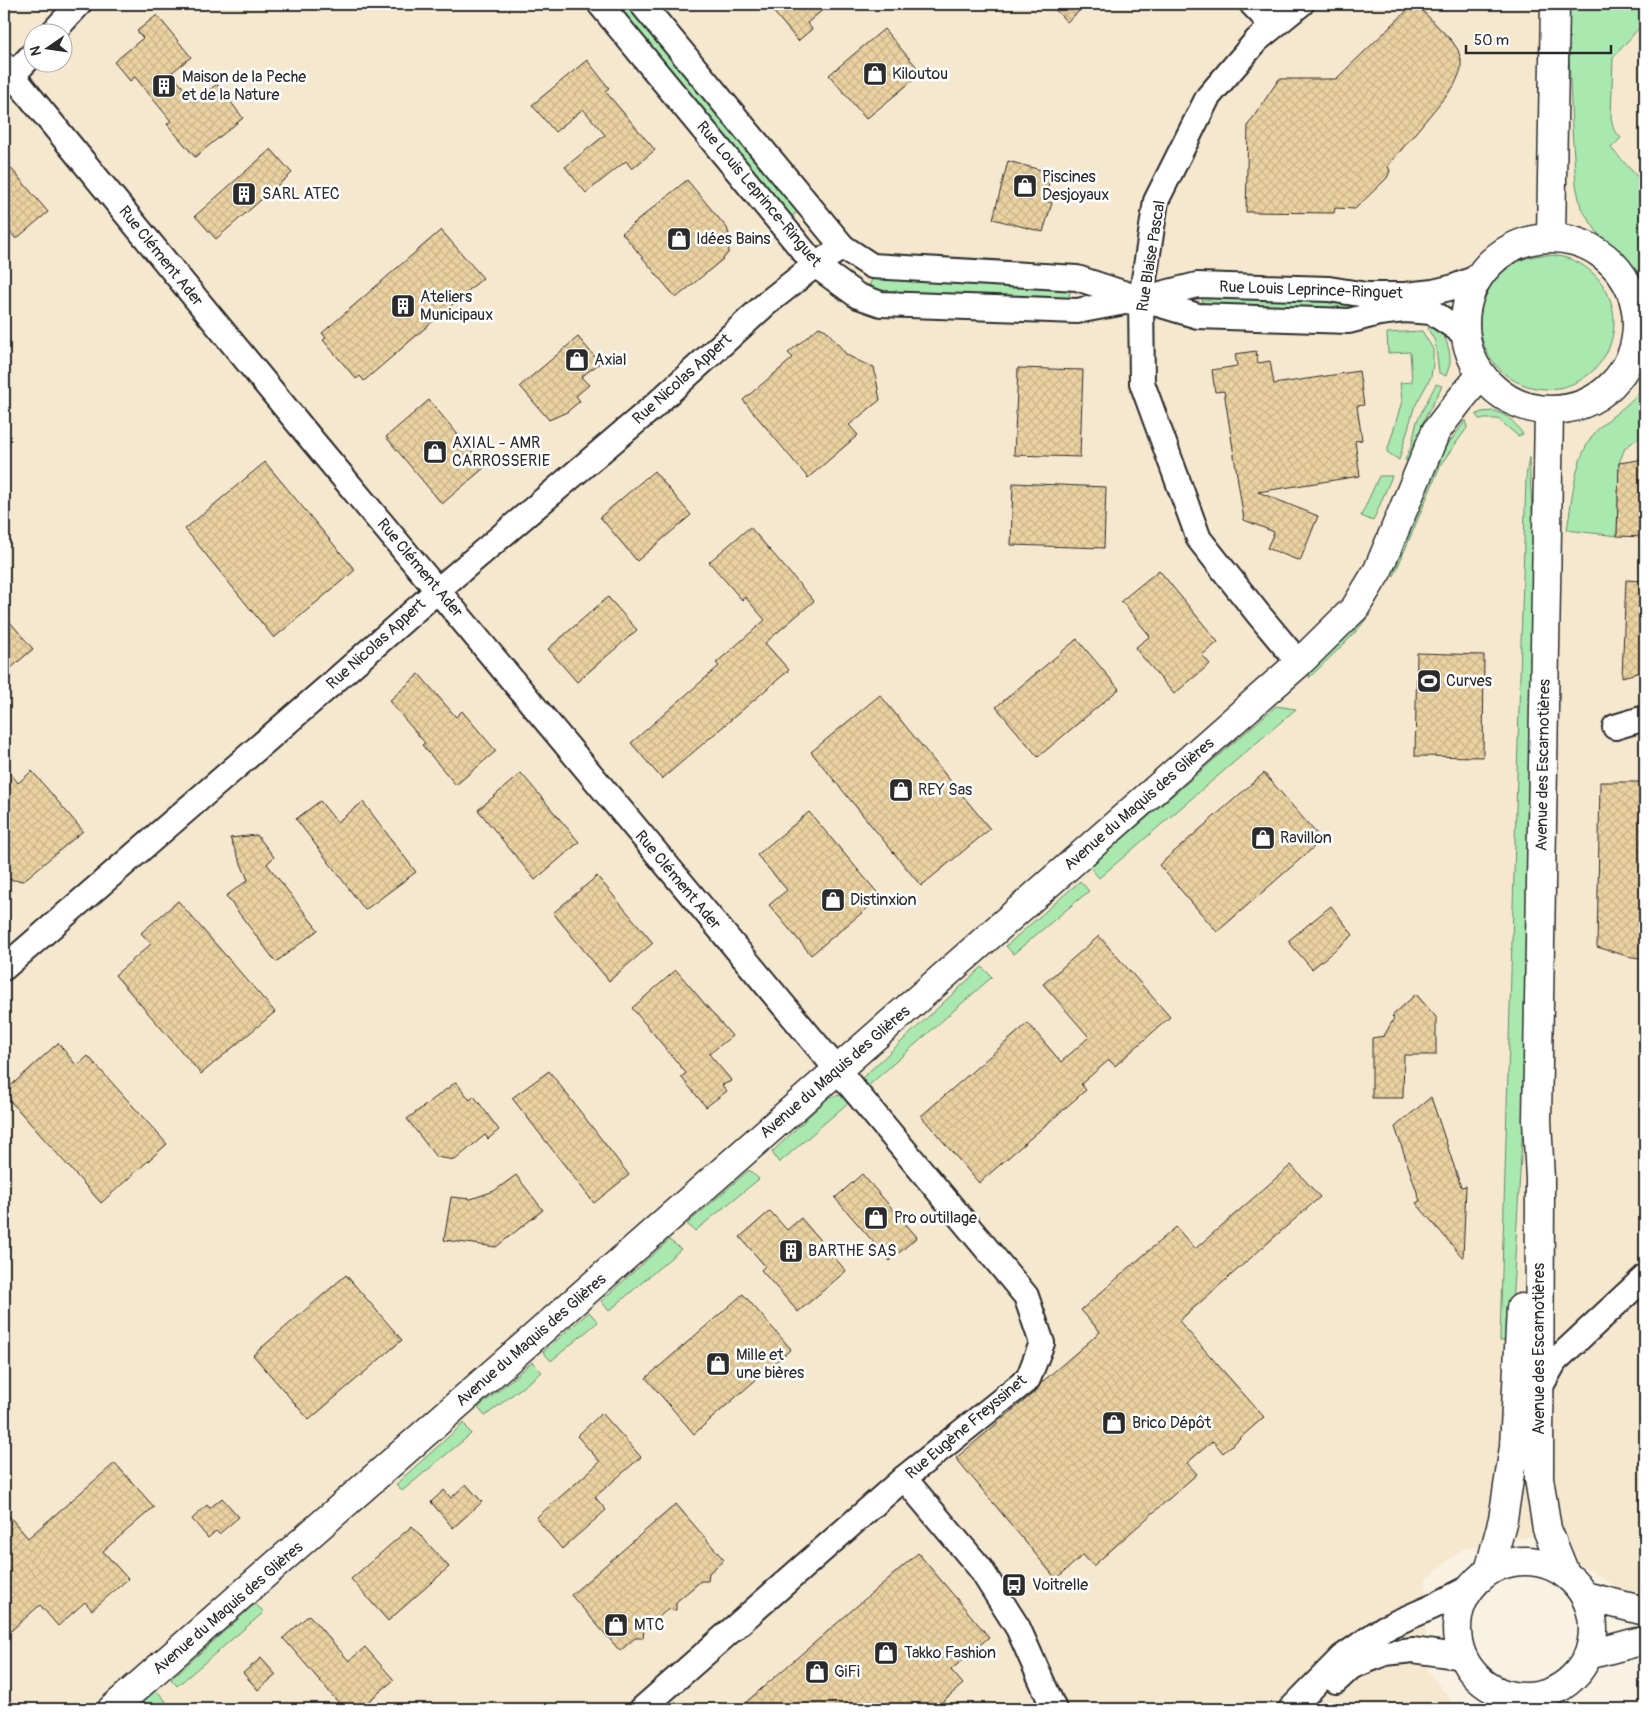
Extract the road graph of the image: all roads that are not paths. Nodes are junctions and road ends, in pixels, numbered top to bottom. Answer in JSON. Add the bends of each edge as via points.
{"nodes":[{"id":1,"x":79,"y":4,"type":"edge"},
{"id":2,"x":600,"y":4,"type":"edge"},
{"id":3,"x":642,"y":4,"type":"edge"},
{"id":4,"x":1252,"y":4,"type":"edge"},
{"id":5,"x":1301,"y":4,"type":"edge"},
{"id":6,"x":1555,"y":4,"type":"edge"},
{"id":7,"x":62,"y":22,"type":"edge"},
{"id":8,"x":1273,"y":26,"type":"junction"},
{"id":9,"x":22,"y":63,"type":"edge"},
{"id":10,"x":7,"y":75,"type":"edge"},
{"id":11,"x":1551,"y":237,"type":"junction"},
{"id":12,"x":843,"y":247,"type":"junction"},
{"id":13,"x":815,"y":265,"type":"junction"},
{"id":14,"x":1480,"y":276,"type":"junction"},
{"id":15,"x":1141,"y":299,"type":"junction"},
{"id":16,"x":1642,"y":326,"type":"edge"},
{"id":17,"x":1465,"y":334,"type":"junction"},
{"id":18,"x":1482,"y":375,"type":"junction"},
{"id":19,"x":1549,"y":411,"type":"junction"},
{"id":20,"x":438,"y":590,"type":"junction"},
{"id":21,"x":1299,"y":663,"type":"junction"},
{"id":22,"x":1645,"y":718,"type":"edge"},
{"id":23,"x":1615,"y":727,"type":"dead end"},
{"id":24,"x":4,"y":968,"type":"edge"},
{"id":25,"x":837,"y":1070,"type":"junction"},
{"id":26,"x":1536,"y":1120,"type":"junction"},
{"id":27,"x":1645,"y":1277,"type":"edge"},
{"id":28,"x":1538,"y":1391,"type":"junction"},
{"id":29,"x":904,"y":1478,"type":"junction"},
{"id":30,"x":1565,"y":1573,"type":"junction"},
{"id":31,"x":1480,"y":1579,"type":"junction"},
{"id":32,"x":1585,"y":1596,"type":"junction"},
{"id":33,"x":1645,"y":1611,"type":"edge"},
{"id":34,"x":1645,"y":1642,"type":"edge"},
{"id":35,"x":1588,"y":1655,"type":"junction"},
{"id":36,"x":1463,"y":1657,"type":"junction"},
{"id":37,"x":1569,"y":1681,"type":"junction"},
{"id":38,"x":1493,"y":1698,"type":"edge"},
{"id":39,"x":112,"y":1709,"type":"edge"},
{"id":40,"x":642,"y":1709,"type":"edge"},
{"id":41,"x":1054,"y":1709,"type":"edge"},
{"id":42,"x":1291,"y":1709,"type":"edge"},
{"id":43,"x":1309,"y":1709,"type":"edge"},
{"id":44,"x":1561,"y":1709,"type":"edge"}],
"edges":[{"from":1,"to":7,"type":"street"},
{"from":2,"to":13,"type":"street","name":"Rue Louis Leprince-Ringuet"},
{"from":3,"to":12,"type":"street","name":"Rue Louis Leprince-Ringuet"},
{"from":4,"to":8,"type":"street"},
{"from":5,"to":8,"type":"street","name":"Rue Blaise Pascal"},
{"from":6,"to":11,"type":"main road"},
{"from":8,"to":15,"type":"street","name":"Rue Blaise Pascal","via":[[1208,97],[1156,201]]},
{"from":9,"to":10,"type":"street"},
{"from":10,"to":20,"type":"street","name":"Rue Clément Ader"},
{"from":11,"to":14,"type":"main road","via":[[1527,240],[1504,251]]},
{"from":11,"to":16,"type":"main road","via":[[1578,241],[1603,254],[1622,273]]},
{"from":12,"to":13,"type":"street","name":"Rue Nicolas Appert"},
{"from":12,"to":15,"type":"street","name":"Rue Louis Leprince-Ringuet","via":[[872,266],[1077,278]]},
{"from":13,"to":15,"type":"street","name":"Rue Louis Leprince-Ringuet","via":[[858,296],[881,304],[1077,311]]},
{"from":13,"to":20,"type":"street","name":"Rue Nicolas Appert","via":[[767,303],[653,407]]},
{"from":14,"to":15,"type":"street","name":"Rue Louis Leprince-Ringuet","via":[[1454,287],[1405,295],[1197,285]]},
{"from":14,"to":17,"type":"main road","via":[[1472,288]]},
{"from":15,"to":17,"type":"street","name":"Rue Louis Leprince-Ringuet","via":[[1198,316],[1349,321],[1404,310],[1432,312]]},
{"from":15,"to":21,"type":"street","name":"Rue Blaise Pascal","via":[[1142,384],[1199,539]]},
{"from":16,"to":19,"type":"main road","via":[[1620,376],[1601,395],[1576,407]]},
{"from":17,"to":18,"type":"main road","via":[[1471,356]]},
{"from":18,"to":19,"type":"main road","via":[[1500,394],[1523,406]]},
{"from":18,"to":21,"type":"main road","name":"Avenue du Maquis des Glières","via":[[1436,430],[1378,570],[1354,608]]},
{"from":19,"to":26,"type":"main road","name":"Avenue des Escarnotières"},
{"from":20,"to":24,"type":"street","name":"Rue Nicolas Appert"},
{"from":20,"to":25,"type":"street","name":"Rue Clément Ader"},
{"from":21,"to":25,"type":"main road","name":"Avenue du Maquis des Glières"},
{"from":22,"to":23,"type":"street"},
{"from":25,"to":29,"type":"street","name":"Rue Eugène Freyssinet","via":[[1026,1296],[1042,1343],[1028,1379]]},
{"from":25,"to":39,"type":"main road","name":"Avenue du Maquis des Glières"},
{"from":26,"to":28,"type":"main road","name":"Avenue des Escarnotières","via":[[1540,1179]]},
{"from":26,"to":31,"type":"main road","name":"Avenue des Escarnotières","via":[[1525,1197],[1514,1447],[1503,1519]]},
{"from":27,"to":28,"type":"street","via":[[1555,1361]]},
{"from":28,"to":30,"type":"main road","name":"Avenue des Escarnotières","via":[[1539,1478],[1548,1529]]},
{"from":29,"to":40,"type":"street","name":"Rue Eugène Freyssinet"},
{"from":29,"to":41,"type":"street","via":[[980,1568],[1018,1628]]},
{"from":30,"to":31,"type":"main road","via":[[1547,1564],[1528,1560],[1507,1563]]},
{"from":30,"to":32,"type":"main road"},
{"from":31,"to":36,"type":"main road","via":[[1462,1603],[1457,1621]]},
{"from":31,"to":42,"type":"street","via":[[1432,1607],[1384,1628],[1342,1657]]},
{"from":32,"to":33,"type":"main road"},
{"from":32,"to":35,"type":"main road","via":[[1593,1625]]},
{"from":34,"to":35,"type":"main road"},
{"from":35,"to":37,"type":"main road"},
{"from":36,"to":38,"type":"main road"},
{"from":36,"to":43,"type":"street","via":[[1414,1650],[1385,1653],[1351,1667]]},
{"from":37,"to":38,"type":"main road","via":[[1551,1692],[1530,1697],[1509,1695]]},
{"from":37,"to":44,"type":"main road"}]}
